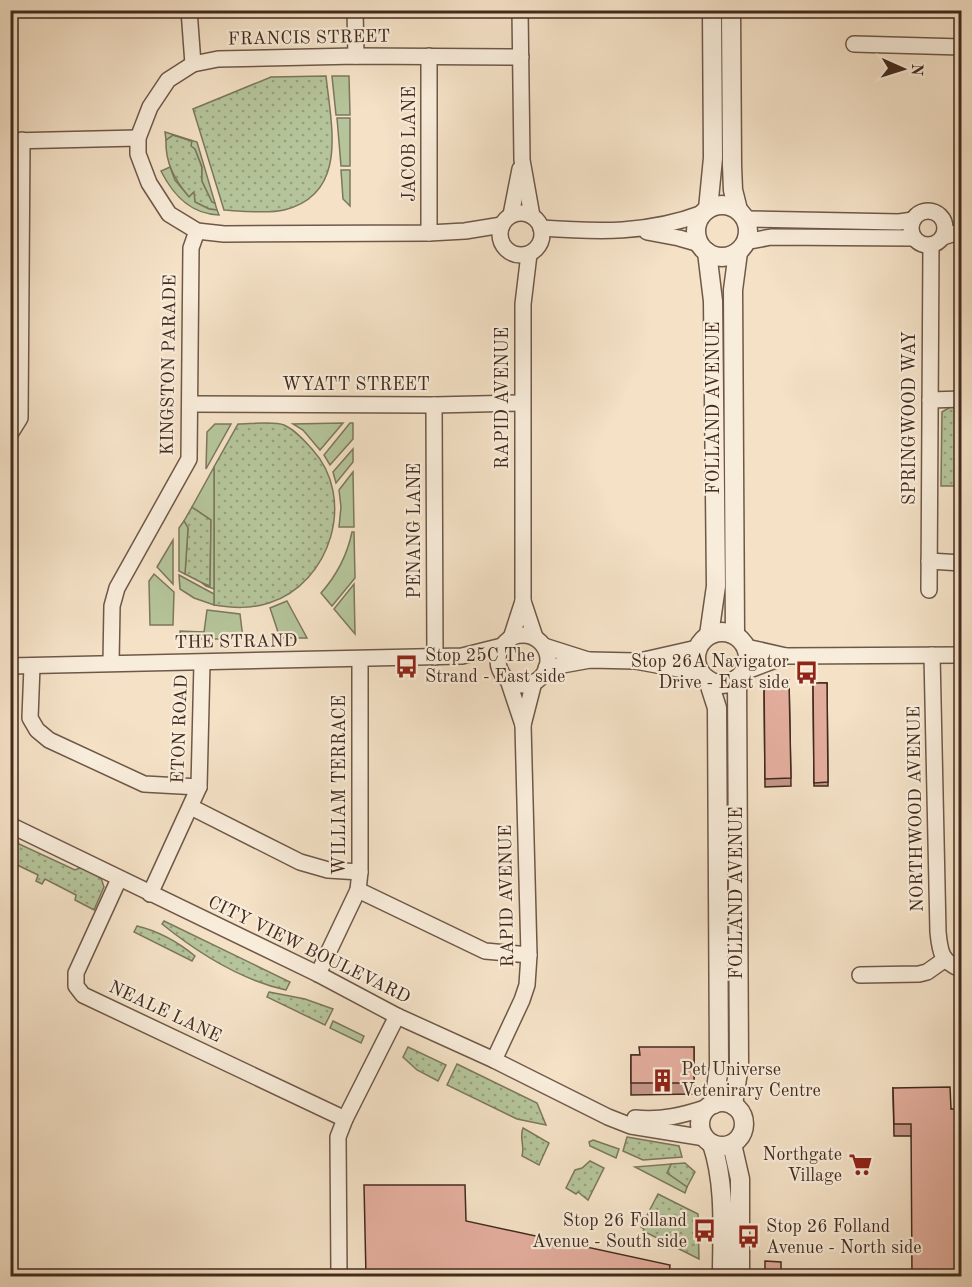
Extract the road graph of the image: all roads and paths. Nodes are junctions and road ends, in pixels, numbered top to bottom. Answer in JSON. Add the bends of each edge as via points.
{"nodes":[{"id":1,"x":189,"y":10,"type":"edge"},
{"id":2,"x":356,"y":10,"type":"edge"},
{"id":3,"x":520,"y":10,"type":"edge"},
{"id":4,"x":712,"y":10,"type":"edge"},
{"id":5,"x":731,"y":10,"type":"edge"},
{"id":6,"x":854,"y":44,"type":"dead end"},
{"id":7,"x":962,"y":47,"type":"edge"},
{"id":8,"x":356,"y":56,"type":"junction"},
{"id":9,"x":429,"y":56,"type":"junction"},
{"id":10,"x":520,"y":57,"type":"junction"},
{"id":11,"x":193,"y":64,"type":"junction"},
{"id":12,"x":138,"y":138,"type":"junction"},
{"id":13,"x":16,"y":140,"type":"edge"},
{"id":14,"x":522,"y":160,"type":"junction"},
{"id":15,"x":706,"y":211,"type":"junction"},
{"id":16,"x":741,"y":215,"type":"junction"},
{"id":17,"x":942,"y":219,"type":"junction"},
{"id":18,"x":507,"y":220,"type":"junction"},
{"id":19,"x":913,"y":220,"type":"junction"},
{"id":20,"x":962,"y":221,"type":"edge"},
{"id":21,"x":637,"y":230,"type":"junction"},
{"id":22,"x":197,"y":231,"type":"junction"},
{"id":23,"x":465,"y":231,"type":"junction"},
{"id":24,"x":962,"y":231,"type":"edge"},
{"id":25,"x":429,"y":233,"type":"junction"},
{"id":26,"x":536,"y":235,"type":"junction"},
{"id":27,"x":914,"y":238,"type":"junction"},
{"id":28,"x":937,"y":241,"type":"junction"},
{"id":29,"x":741,"y":247,"type":"junction"},
{"id":30,"x":703,"y":248,"type":"junction"},
{"id":31,"x":508,"y":249,"type":"junction"},
{"id":32,"x":523,"y":304,"type":"junction"},
{"id":33,"x":15,"y":310,"type":"edge"},
{"id":34,"x":962,"y":399,"type":"edge"},
{"id":35,"x":15,"y":400,"type":"edge"},
{"id":36,"x":930,"y":400,"type":"junction"},
{"id":37,"x":522,"y":403,"type":"junction"},
{"id":38,"x":190,"y":404,"type":"junction"},
{"id":39,"x":434,"y":405,"type":"junction"},
{"id":40,"x":10,"y":434,"type":"edge"},
{"id":41,"x":929,"y":561,"type":"junction"},
{"id":42,"x":962,"y":563,"type":"edge"},
{"id":43,"x":929,"y":590,"type":"dead end"},
{"id":44,"x":523,"y":601,"type":"junction"},
{"id":45,"x":539,"y":641,"type":"junction"},
{"id":46,"x":740,"y":641,"type":"junction"},
{"id":47,"x":506,"y":642,"type":"junction"},
{"id":48,"x":703,"y":642,"type":"junction"},
{"id":49,"x":932,"y":655,"type":"junction"},
{"id":50,"x":962,"y":655,"type":"edge"},
{"id":51,"x":462,"y":656,"type":"junction"},
{"id":52,"x":786,"y":656,"type":"junction"},
{"id":53,"x":435,"y":657,"type":"junction"},
{"id":54,"x":360,"y":659,"type":"junction"},
{"id":55,"x":590,"y":660,"type":"junction"},
{"id":56,"x":635,"y":662,"type":"junction"},
{"id":57,"x":111,"y":663,"type":"junction"},
{"id":58,"x":202,"y":663,"type":"junction"},
{"id":59,"x":10,"y":666,"type":"edge"},
{"id":60,"x":32,"y":666,"type":"junction"},
{"id":61,"x":546,"y":668,"type":"junction"},
{"id":62,"x":503,"y":673,"type":"junction"},
{"id":63,"x":704,"y":676,"type":"junction"},
{"id":64,"x":740,"y":676,"type":"junction"},
{"id":65,"x":534,"y":682,"type":"junction"},
{"id":66,"x":524,"y":724,"type":"junction"},
{"id":67,"x":199,"y":787,"type":"junction"},
{"id":68,"x":191,"y":807,"type":"junction"},
{"id":69,"x":10,"y":825,"type":"edge"},
{"id":70,"x":360,"y":872,"type":"junction"},
{"id":71,"x":118,"y":879,"type":"junction"},
{"id":72,"x":358,"y":890,"type":"junction"},
{"id":73,"x":150,"y":894,"type":"junction"},
{"id":74,"x":529,"y":955,"type":"junction"},
{"id":75,"x":944,"y":960,"type":"junction"},
{"id":76,"x":962,"y":970,"type":"edge"},
{"id":77,"x":318,"y":974,"type":"junction"},
{"id":78,"x":860,"y":975,"type":"dead end"},
{"id":79,"x":397,"y":1016,"type":"junction"},
{"id":80,"x":494,"y":1060,"type":"junction"},
{"id":81,"x":733,"y":1105,"type":"junction"},
{"id":82,"x":711,"y":1106,"type":"junction"},
{"id":83,"x":591,"y":1108,"type":"junction"},
{"id":84,"x":345,"y":1119,"type":"junction"},
{"id":85,"x":708,"y":1141,"type":"junction"},
{"id":86,"x":732,"y":1144,"type":"junction"},
{"id":87,"x":339,"y":1276,"type":"edge"},
{"id":88,"x":722,"y":1276,"type":"edge"},
{"id":89,"x":740,"y":1276,"type":"edge"}],
"edges":[{"from":1,"to":11,"type":"street"},
{"from":2,"to":8,"type":"street"},
{"from":3,"to":10,"type":"street","name":"RAPID AVENUE"},
{"from":4,"to":15,"type":"street","via":[[713,158]]},
{"from":5,"to":16,"type":"street","via":[[733,190]]},
{"from":6,"to":7,"type":"street"},
{"from":8,"to":9,"type":"street","name":"FRANCIS STREET"},
{"from":8,"to":11,"type":"street","name":"FRANCIS STREET","via":[[218,59]]},
{"from":9,"to":10,"type":"street","name":"FRANCIS STREET"},
{"from":9,"to":25,"type":"street","name":"JACOB LANE"},
{"from":10,"to":14,"type":"street","name":"RAPID AVENUE"},
{"from":11,"to":12,"type":"street","name":"FRANCIS STREET","via":[[168,80],[150,107]]},
{"from":12,"to":13,"type":"street"},
{"from":12,"to":22,"type":"street","via":[[138,154],[149,183],[170,214]]},
{"from":13,"to":33,"type":"street"},
{"from":14,"to":18,"type":"street","name":"RAPID AVENUE"},
{"from":14,"to":26,"type":"street","name":"RAPID AVENUE"},
{"from":15,"to":16,"type":"street","via":[[723,205]]},
{"from":15,"to":21,"type":"street","via":[[679,223]]},
{"from":15,"to":30,"type":"street","via":[[697,223],[696,234]]},
{"from":16,"to":19,"type":"street"},
{"from":16,"to":29,"type":"street","via":[[748,231]]},
{"from":17,"to":19,"type":"street","via":[[925,211]]},
{"from":17,"to":20,"type":"street"},
{"from":17,"to":28,"type":"street","via":[[945,231]]},
{"from":18,"to":23,"type":"street"},
{"from":18,"to":26,"type":"street","via":[[526,213]]},
{"from":18,"to":31,"type":"street","via":[[501,238]]},
{"from":19,"to":27,"type":"street"},
{"from":21,"to":26,"type":"street"},
{"from":21,"to":30,"type":"street","via":[[679,238]]},
{"from":22,"to":25,"type":"street"},
{"from":22,"to":38,"type":"street","name":"KINGSTON PARADE","via":[[190,248]]},
{"from":23,"to":25,"type":"street"},
{"from":23,"to":31,"type":"street"},
{"from":24,"to":28,"type":"street"},
{"from":26,"to":31,"type":"street","via":[[521,255]]},
{"from":26,"to":32,"type":"street","name":"RAPID AVENUE"},
{"from":27,"to":28,"type":"street","via":[[921,244]]},
{"from":27,"to":29,"type":"street","via":[[771,237]]},
{"from":28,"to":36,"type":"street","name":"SPRINGWOOD WAY"},
{"from":29,"to":30,"type":"street","via":[[728,256],[717,256]]},
{"from":29,"to":46,"type":"street","name":"FOLLAND AVENUE","via":[[733,290]]},
{"from":30,"to":48,"type":"street","name":"FOLLAND AVENUE","via":[[713,301],[716,586]]},
{"from":31,"to":32,"type":"street","name":"RAPID AVENUE"},
{"from":32,"to":37,"type":"street","name":"RAPID AVENUE"},
{"from":33,"to":35,"type":"street"},
{"from":34,"to":36,"type":"street"},
{"from":35,"to":40,"type":"street","via":[[20,418]]},
{"from":36,"to":41,"type":"street","name":"SPRINGWOOD WAY"},
{"from":37,"to":39,"type":"street","name":"WYATT STREET"},
{"from":37,"to":44,"type":"street","name":"RAPID AVENUE"},
{"from":38,"to":39,"type":"street","name":"WYATT STREET"},
{"from":38,"to":57,"type":"street","name":"KINGSTON PARADE","via":[[189,459],[117,588],[112,606]]},
{"from":39,"to":53,"type":"street","name":"PENANG LANE"},
{"from":41,"to":42,"type":"street"},
{"from":41,"to":43,"type":"street","name":"SPRINGWOOD WAY"},
{"from":44,"to":45,"type":"street","name":"RAPID AVENUE"},
{"from":44,"to":47,"type":"street","name":"RAPID AVENUE"},
{"from":45,"to":47,"type":"street","via":[[519,635]]},
{"from":45,"to":55,"type":"street"},
{"from":45,"to":61,"type":"street","via":[[548,661]]},
{"from":46,"to":48,"type":"street","via":[[726,632],[717,632]]},
{"from":46,"to":52,"type":"street"},
{"from":46,"to":64,"type":"street","via":[[748,660]]},
{"from":47,"to":51,"type":"street","name":"THE STRAND"},
{"from":47,"to":62,"type":"street","via":[[499,653]]},
{"from":48,"to":56,"type":"street"},
{"from":48,"to":63,"type":"street","via":[[697,665]]},
{"from":49,"to":50,"type":"street"},
{"from":49,"to":52,"type":"street"},
{"from":49,"to":75,"type":"street","name":"NORTHWOOD AVENUE","via":[[938,932]]},
{"from":51,"to":53,"type":"street","name":"THE STRAND"},
{"from":51,"to":62,"type":"street","name":"THE STRAND"},
{"from":52,"to":64,"type":"street"},
{"from":53,"to":54,"type":"street","name":"THE STRAND"},
{"from":54,"to":58,"type":"street","name":"THE STRAND"},
{"from":54,"to":70,"type":"street","name":"WILLIAM TERRACE"},
{"from":55,"to":56,"type":"street"},
{"from":55,"to":61,"type":"street"},
{"from":56,"to":63,"type":"street"},
{"from":57,"to":58,"type":"street","name":"THE STRAND"},
{"from":57,"to":60,"type":"street","name":"THE STRAND"},
{"from":58,"to":67,"type":"street","name":"ETON ROAD"},
{"from":59,"to":60,"type":"street","name":"THE STRAND"},
{"from":60,"to":67,"type":"street","via":[[30,718],[49,740],[144,784]]},
{"from":61,"to":65,"type":"street"},
{"from":62,"to":65,"type":"street","via":[[521,685]]},
{"from":62,"to":66,"type":"street","name":"RAPID AVENUE"},
{"from":63,"to":64,"type":"street","via":[[717,684]]},
{"from":63,"to":82,"type":"street","name":"FOLLAND AVENUE","via":[[717,708],[719,1066]]},
{"from":64,"to":81,"type":"street","name":"FOLLAND AVENUE","via":[[739,1065]]},
{"from":65,"to":66,"type":"street","name":"RAPID AVENUE"},
{"from":66,"to":74,"type":"street","name":"RAPID AVENUE"},
{"from":67,"to":68,"type":"street","name":"ETON ROAD"},
{"from":68,"to":70,"type":"street","via":[[300,862],[328,870]]},
{"from":68,"to":73,"type":"street","name":"ETON ROAD"},
{"from":69,"to":71,"type":"street","name":"CITY VIEW BOULEVARD"},
{"from":70,"to":72,"type":"street","name":"WILLIAM TERRACE"},
{"from":71,"to":73,"type":"street","name":"CITY VIEW BOULEVARD"},
{"from":71,"to":84,"type":"street","name":"NEALE LANE","via":[[76,974],[76,986],[83,994]]},
{"from":72,"to":74,"type":"street","via":[[485,951]]},
{"from":72,"to":77,"type":"street","name":"WILLIAM TERRACE"},
{"from":73,"to":77,"type":"street","name":"CITY VIEW BOULEVARD"},
{"from":74,"to":80,"type":"street","name":"RAPID AVENUE","via":[[522,1000]]},
{"from":75,"to":76,"type":"street"},
{"from":75,"to":78,"type":"street","via":[[919,974]]},
{"from":77,"to":79,"type":"street","name":"CITY VIEW BOULEVARD"},
{"from":79,"to":80,"type":"street","name":"CITY VIEW BOULEVARD"},
{"from":79,"to":84,"type":"street"},
{"from":80,"to":83,"type":"street","name":"CITY VIEW BOULEVARD"},
{"from":81,"to":82,"type":"street"},
{"from":81,"to":86,"type":"street","via":[[744,1123],[740,1137]]},
{"from":82,"to":83,"type":"street","name":"CITY VIEW BOULEVARD","via":[[681,1116],[649,1120]]},
{"from":82,"to":85,"type":"street","via":[[701,1119],[701,1132]]},
{"from":83,"to":85,"type":"street","name":"CITY VIEW BOULEVARD","via":[[631,1126]]},
{"from":84,"to":87,"type":"street","via":[[338,1137]]},
{"from":85,"to":86,"type":"street","via":[[722,1146]]},
{"from":85,"to":88,"type":"street","via":[[719,1164]]},
{"from":86,"to":89,"type":"street","via":[[740,1179]]}]}
